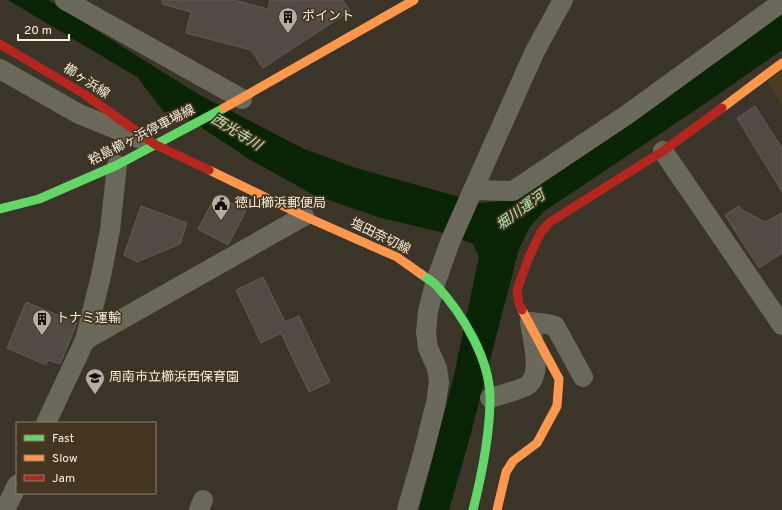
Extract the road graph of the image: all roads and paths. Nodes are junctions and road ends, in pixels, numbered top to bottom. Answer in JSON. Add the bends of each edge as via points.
{"nodes":[{"id":1,"x":65,"y":0,"type":"edge"},
{"id":2,"x":414,"y":0,"type":"edge"},
{"id":3,"x":563,"y":0,"type":"edge"},
{"id":4,"x":782,"y":2,"type":"edge"},
{"id":5,"x":0,"y":44,"type":"edge"},
{"id":6,"x":782,"y":63,"type":"edge"},
{"id":7,"x":0,"y":69,"type":"edge"},
{"id":8,"x":242,"y":99,"type":"junction"},
{"id":9,"x":156,"y":145,"type":"junction"},
{"id":10,"x":663,"y":151,"type":"junction"},
{"id":11,"x":117,"y":166,"type":"junction"},
{"id":12,"x":472,"y":190,"type":"junction"},
{"id":13,"x":0,"y":209,"type":"edge"},
{"id":14,"x":304,"y":216,"type":"junction"},
{"id":15,"x":435,"y":284,"type":"junction"},
{"id":16,"x":530,"y":322,"type":"junction"},
{"id":17,"x":782,"y":325,"type":"edge"},
{"id":18,"x":85,"y":340,"type":"junction"},
{"id":19,"x":583,"y":377,"type":"dead end"},
{"id":20,"x":489,"y":390,"type":"junction"},
{"id":21,"x":46,"y":422,"type":"edge"},
{"id":22,"x":16,"y":487,"type":"edge"},
{"id":23,"x":5,"y":510,"type":"edge"},
{"id":24,"x":407,"y":510,"type":"edge"},
{"id":25,"x":473,"y":510,"type":"edge"},
{"id":26,"x":497,"y":510,"type":"edge"}],
"edges":[{"from":1,"to":8,"type":"street"},
{"from":2,"to":8,"type":"street","name":"粭島櫛ヶ浜停車場線"},
{"from":3,"to":12,"type":"street","via":[[536,51]]},
{"from":4,"to":12,"type":"street","via":[[628,114],[513,191]]},
{"from":5,"to":9,"type":"street","name":"櫛ヶ浜線","via":[[84,94]]},
{"from":6,"to":10,"type":"street"},
{"from":7,"to":9,"type":"street","via":[[79,114]]},
{"from":8,"to":9,"type":"street","name":"粭島櫛ヶ浜停車場線"},
{"from":9,"to":11,"type":"street","name":"粭島櫛ヶ浜停車場線"},
{"from":9,"to":14,"type":"street","name":"塩田奈切線"},
{"from":10,"to":16,"type":"street","via":[[550,222],[542,232],[528,257],[517,290],[519,304]]},
{"from":10,"to":17,"type":"street"},
{"from":11,"to":13,"type":"street","name":"粭島櫛ヶ浜停車場線","via":[[39,199]]},
{"from":11,"to":18,"type":"street","via":[[110,230]]},
{"from":12,"to":15,"type":"street"},
{"from":14,"to":15,"type":"street","name":"塩田奈切線","via":[[397,258]]},
{"from":14,"to":18,"type":"street"},
{"from":15,"to":20,"type":"street","name":"塩田奈切線","via":[[470,331],[480,354]]},
{"from":15,"to":24,"type":"street","via":[[426,332],[428,348],[437,368],[436,403]]},
{"from":16,"to":19,"type":"street","via":[[555,326]]},
{"from":16,"to":20,"type":"street","via":[[536,363],[534,376],[527,386]]},
{"from":16,"to":26,"type":"street","via":[[559,380],[557,406],[537,443],[513,461],[506,472]]},
{"from":18,"to":21,"type":"street"},
{"from":20,"to":25,"type":"street","name":"塩田奈切線","via":[[486,448]]},
{"from":22,"to":23,"type":"street"}]}
